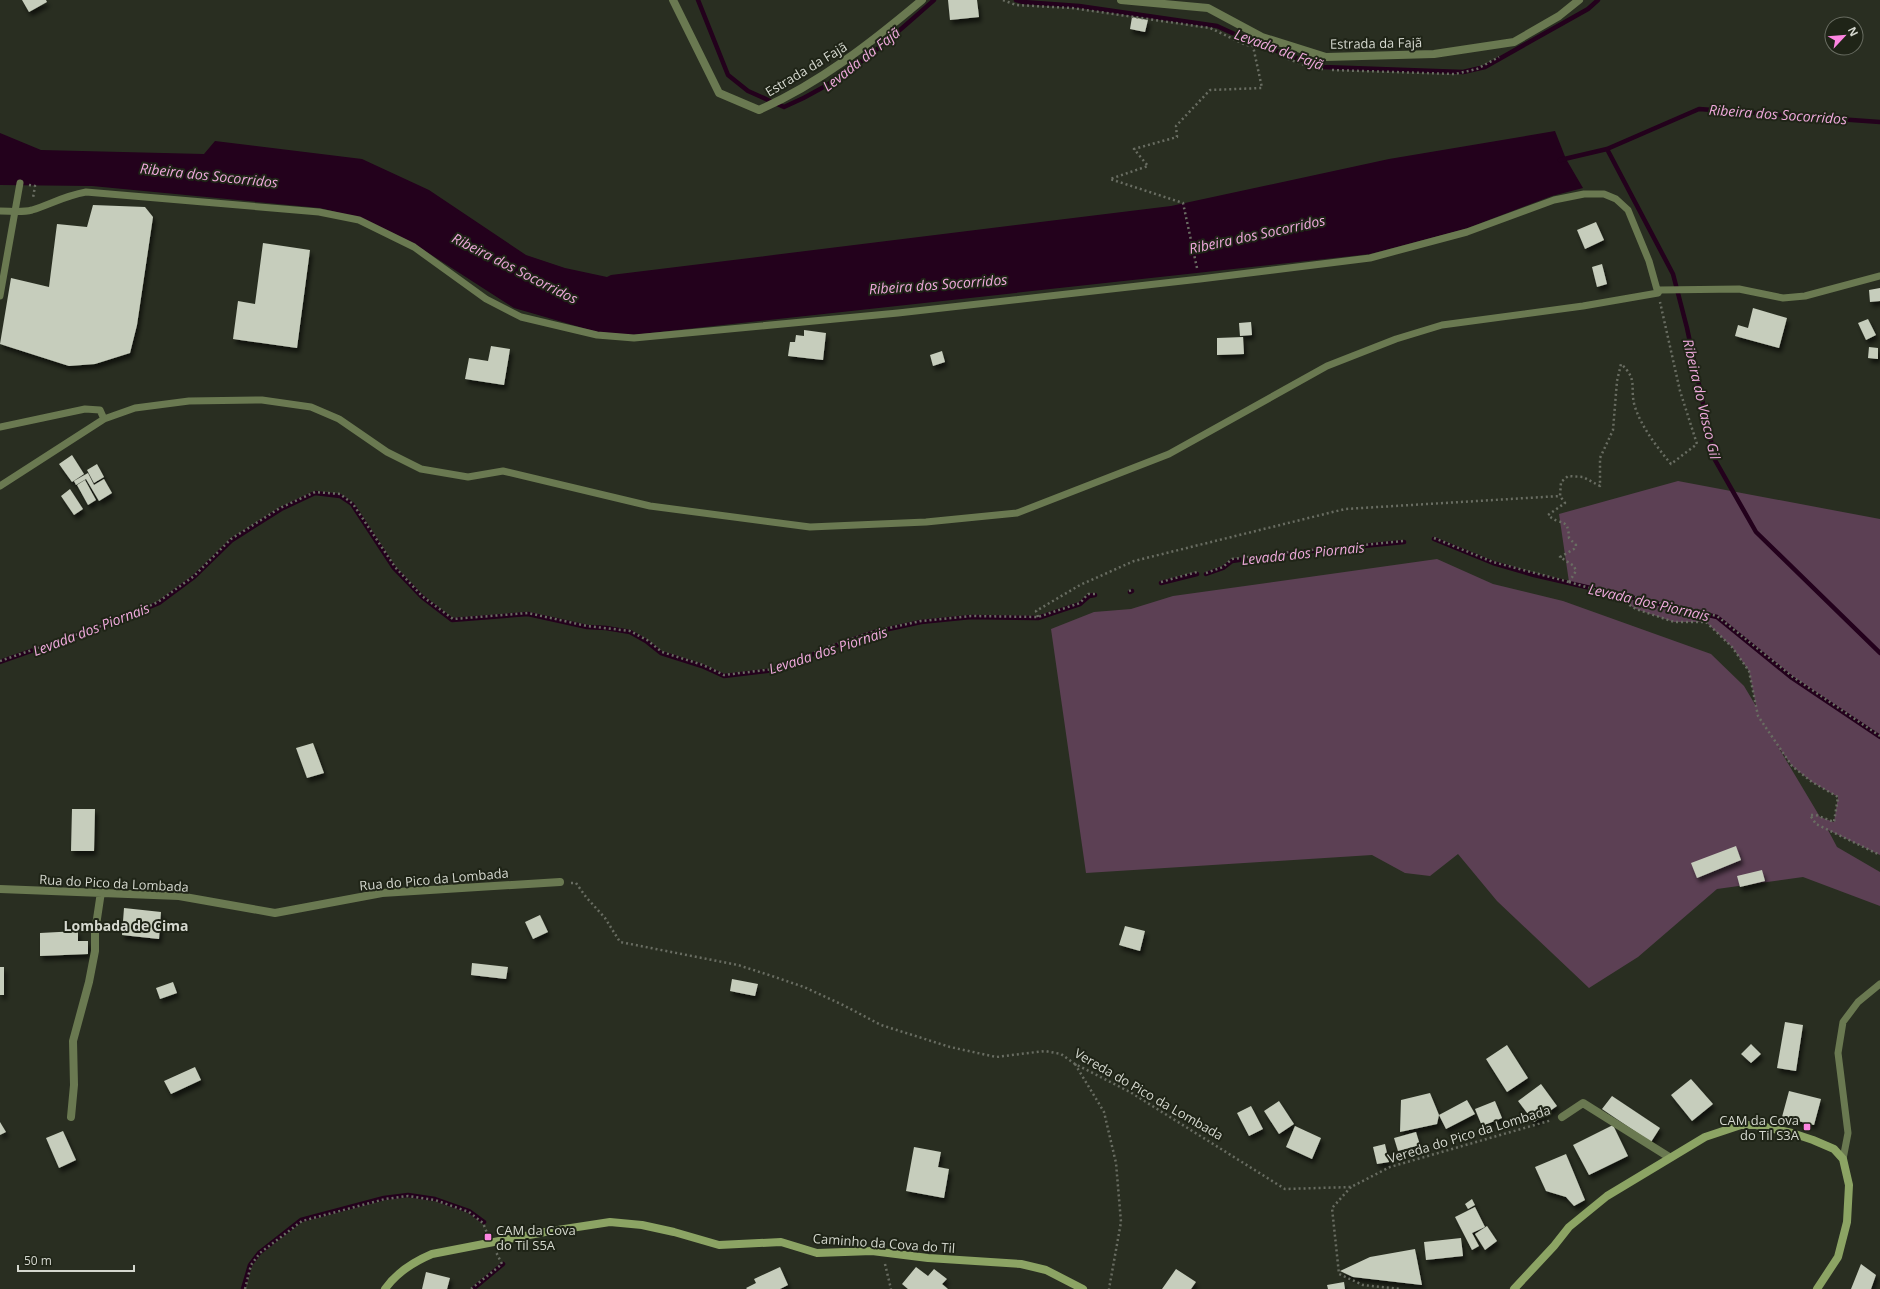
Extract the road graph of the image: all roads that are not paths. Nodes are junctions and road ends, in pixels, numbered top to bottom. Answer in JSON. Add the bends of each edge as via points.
{"nodes":[{"id":1,"x":673,"y":0,"type":"edge"},
{"id":2,"x":922,"y":0,"type":"edge"},
{"id":3,"x":1121,"y":0,"type":"edge"},
{"id":4,"x":1579,"y":0,"type":"edge"},
{"id":5,"x":20,"y":183,"type":"dead end"},
{"id":6,"x":0,"y":211,"type":"edge"},
{"id":7,"x":1880,"y":276,"type":"edge"},
{"id":8,"x":1659,"y":292,"type":"junction"},
{"id":9,"x":0,"y":296,"type":"edge"},
{"id":10,"x":104,"y":419,"type":"junction"},
{"id":11,"x":0,"y":427,"type":"edge"},
{"id":12,"x":0,"y":486,"type":"edge"},
{"id":13,"x":560,"y":882,"type":"road end"},
{"id":14,"x":0,"y":889,"type":"edge"},
{"id":15,"x":101,"y":892,"type":"junction"},
{"id":16,"x":1880,"y":984,"type":"edge"},
{"id":17,"x":71,"y":1117,"type":"dead end"},
{"id":18,"x":1562,"y":1117,"type":"road end"},
{"id":19,"x":1669,"y":1158,"type":"junction"},
{"id":20,"x":1843,"y":1159,"type":"junction"},
{"id":21,"x":385,"y":1289,"type":"edge"},
{"id":22,"x":1083,"y":1289,"type":"edge"},
{"id":23,"x":1514,"y":1289,"type":"edge"},
{"id":24,"x":1817,"y":1289,"type":"edge"}],
"edges":[{"from":1,"to":2,"type":"street","name":"Estrada da Fajã","via":[[719,93],[759,110],[780,101],[853,56]]},
{"from":3,"to":4,"type":"street","name":"Estrada da Fajã","via":[[1208,8],[1262,37],[1326,57],[1434,54],[1514,42],[1560,16]]},
{"from":5,"to":9,"type":"lane","bridge":true},
{"from":6,"to":8,"type":"lane","via":[[32,210],[68,195],[86,192],[319,212],[359,220],[414,247],[486,299],[521,317],[597,335],[634,338],[898,313],[1370,258],[1467,232],[1554,200],[1584,194],[1604,194],[1616,198],[1628,210]]},
{"from":7,"to":8,"type":"lane","via":[[1805,296],[1783,298],[1739,289]]},
{"from":8,"to":10,"type":"lane","via":[[1583,306],[1442,325],[1396,339],[1327,366],[1169,454],[1017,513],[926,522],[810,527],[650,506],[503,471],[468,477],[421,469],[387,452],[339,419],[312,407],[262,400],[189,401],[135,408]]},
{"from":10,"to":11,"type":"lane","via":[[100,410],[85,409]]},
{"from":10,"to":12,"type":"lane"},
{"from":13,"to":15,"type":"street","name":"Rua do Pico da Lombada","via":[[382,893],[275,913],[178,896]]},
{"from":14,"to":15,"type":"street","name":"Rua do Pico da Lombada"},
{"from":15,"to":17,"type":"street","via":[[89,982],[73,1041],[74,1085]]},
{"from":16,"to":20,"type":"lane","via":[[1858,1002],[1843,1022],[1838,1053],[1848,1133]]},
{"from":18,"to":19,"type":"street","via":[[1583,1103]]},
{"from":19,"to":20,"type":"street","via":[[1705,1137],[1741,1126],[1756,1125],[1813,1140],[1834,1149]]},
{"from":19,"to":23,"type":"street","via":[[1607,1196],[1569,1227]]},
{"from":20,"to":24,"type":"street","via":[[1848,1185],[1847,1222],[1838,1257]]},
{"from":21,"to":22,"type":"street","name":"Caminho da Cova do Til","via":[[392,1279],[414,1262],[432,1254],[610,1222],[642,1225],[719,1245],[781,1242],[817,1253],[883,1253],[1021,1264],[1046,1270]]}]}
